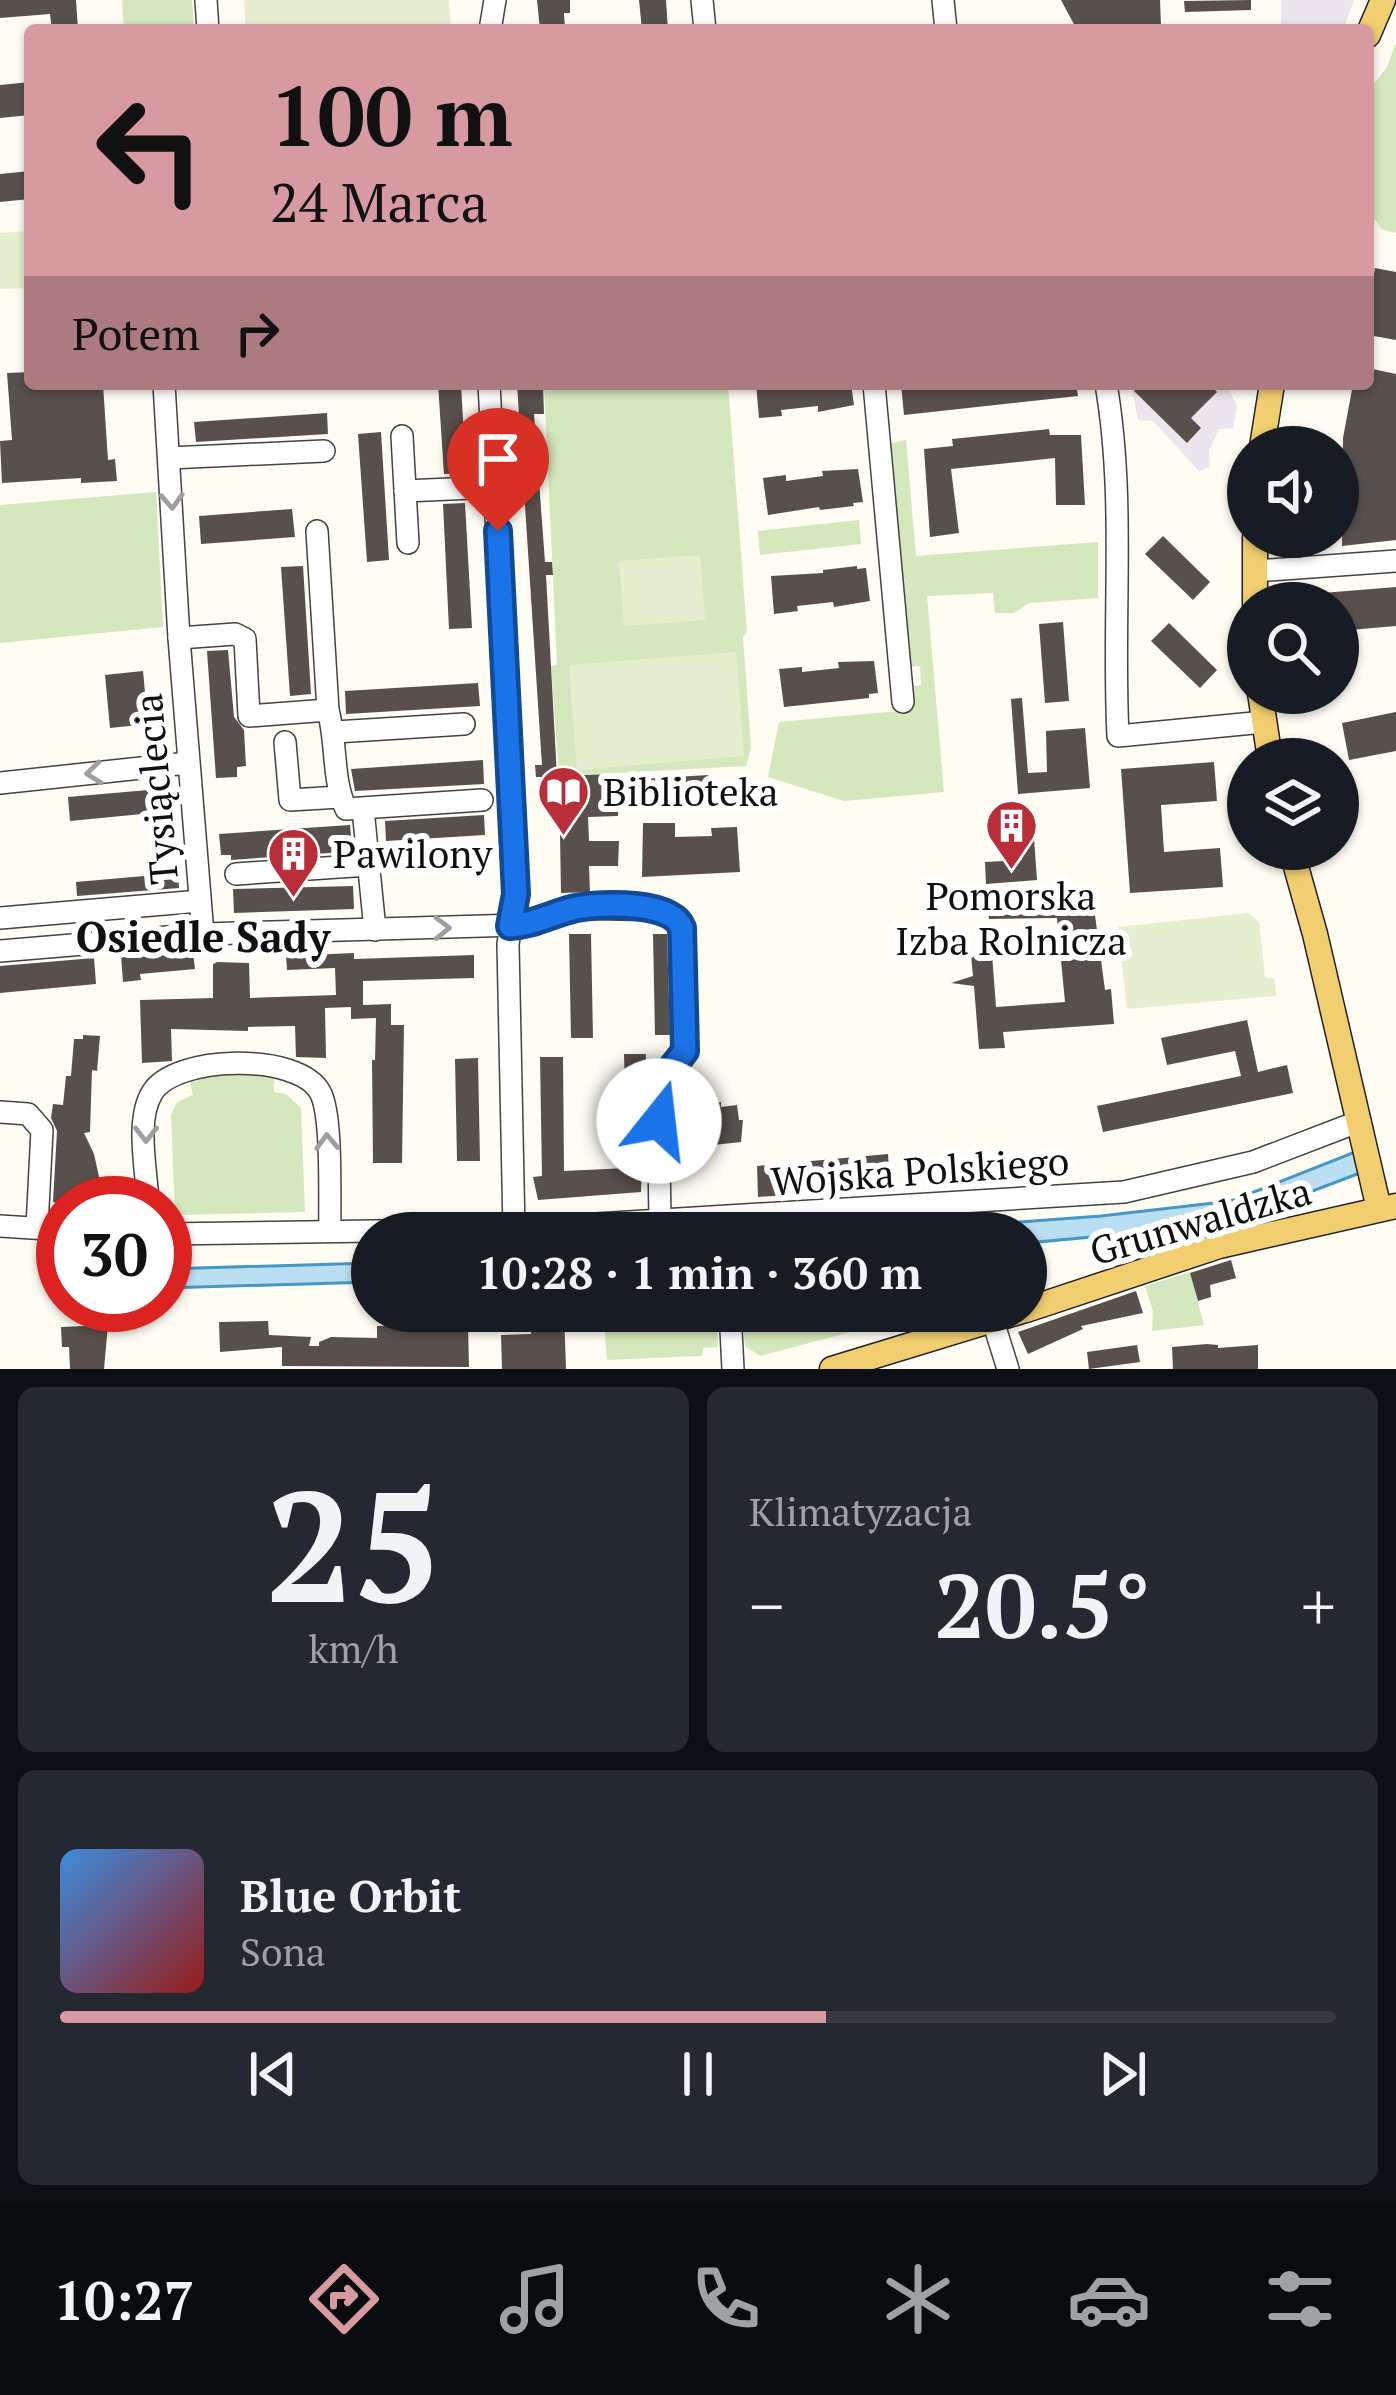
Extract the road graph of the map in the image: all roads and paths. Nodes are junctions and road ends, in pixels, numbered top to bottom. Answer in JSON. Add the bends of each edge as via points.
{"nodes":[{"id":1,"x":165,"y":390,"type":"edge"},
{"id":2,"x":489,"y":390,"type":"edge"},
{"id":3,"x":875,"y":390,"type":"edge"},
{"id":4,"x":1107,"y":390,"type":"edge"},
{"id":5,"x":1271,"y":390,"type":"edge"},
{"id":6,"x":1265,"y":426,"type":"edge"},
{"id":7,"x":402,"y":436,"type":"dead end"},
{"id":8,"x":324,"y":452,"type":"dead end"},
{"id":9,"x":169,"y":458,"type":"junction"},
{"id":10,"x":495,"y":487,"type":"junction"},
{"id":11,"x":405,"y":491,"type":"junction"},
{"id":12,"x":317,"y":531,"type":"dead end"},
{"id":13,"x":409,"y":542,"type":"dead end"},
{"id":14,"x":1255,"y":558,"type":"edge"},
{"id":15,"x":1396,"y":561,"type":"edge"},
{"id":16,"x":1255,"y":571,"type":"junction"},
{"id":17,"x":1255,"y":582,"type":"edge"},
{"id":18,"x":179,"y":638,"type":"junction"},
{"id":19,"x":903,"y":701,"type":"dead end"},
{"id":20,"x":1263,"y":714,"type":"edge"},
{"id":21,"x":332,"y":721,"type":"junction"},
{"id":22,"x":1264,"y":722,"type":"junction"},
{"id":23,"x":464,"y":724,"type":"dead end"},
{"id":24,"x":1267,"y":738,"type":"edge"},
{"id":25,"x":285,"y":742,"type":"dead end"},
{"id":26,"x":188,"y":763,"type":"junction"},
{"id":27,"x":0,"y":783,"type":"edge"},
{"id":28,"x":340,"y":797,"type":"junction"},
{"id":29,"x":482,"y":800,"type":"dead end"},
{"id":30,"x":364,"y":809,"type":"junction"},
{"id":31,"x":369,"y":865,"type":"junction"},
{"id":32,"x":1296,"y":870,"type":"edge"},
{"id":33,"x":236,"y":874,"type":"dead end"},
{"id":34,"x":200,"y":901,"type":"junction"},
{"id":35,"x":0,"y":918,"type":"edge"},
{"id":36,"x":510,"y":926,"type":"junction"},
{"id":37,"x":375,"y":930,"type":"junction"},
{"id":38,"x":203,"y":934,"type":"junction"},
{"id":39,"x":0,"y":951,"type":"edge"},
{"id":40,"x":0,"y":1112,"type":"edge"},
{"id":41,"x":1362,"y":1132,"type":"junction"},
{"id":42,"x":40,"y":1176,"type":"edge"},
{"id":43,"x":147,"y":1176,"type":"edge"},
{"id":44,"x":1388,"y":1208,"type":"edge"},
{"id":45,"x":514,"y":1212,"type":"edge"},
{"id":46,"x":660,"y":1212,"type":"edge"},
{"id":47,"x":884,"y":1212,"type":"edge"},
{"id":48,"x":0,"y":1226,"type":"edge"},
{"id":49,"x":36,"y":1227,"type":"edge"},
{"id":50,"x":330,"y":1231,"type":"junction"},
{"id":51,"x":351,"y":1231,"type":"edge"},
{"id":52,"x":192,"y":1234,"type":"edge"},
{"id":53,"x":1047,"y":1302,"type":"edge"},
{"id":54,"x":731,"y":1332,"type":"edge"},
{"id":55,"x":956,"y":1332,"type":"edge"},
{"id":56,"x":996,"y":1332,"type":"edge"},
{"id":57,"x":733,"y":1369,"type":"edge"},
{"id":58,"x":832,"y":1369,"type":"edge"},
{"id":59,"x":1008,"y":1369,"type":"edge"}],
"edges":[{"from":1,"to":9,"type":"street","name":"Tysiąclecia"},
{"from":2,"to":10,"type":"street"},
{"from":3,"to":19,"type":"street"},
{"from":4,"to":22,"type":"street","via":[[1119,485],[1118,736]]},
{"from":5,"to":6,"type":"main road"},
{"from":7,"to":11,"type":"street"},
{"from":8,"to":9,"type":"street"},
{"from":9,"to":18,"type":"street","name":"Tysiąclecia","one_way":true},
{"from":10,"to":11,"type":"street"},
{"from":10,"to":36,"type":"street","via":[[516,875]]},
{"from":11,"to":13,"type":"street"},
{"from":12,"to":21,"type":"street"},
{"from":14,"to":16,"type":"main road"},
{"from":15,"to":16,"type":"street"},
{"from":16,"to":17,"type":"main road"},
{"from":18,"to":21,"type":"street","name":"Tysiąclecia","via":[[244,639],[249,716]]},
{"from":18,"to":26,"type":"street","name":"Tysiąclecia"},
{"from":20,"to":22,"type":"main road"},
{"from":21,"to":23,"type":"street"},
{"from":21,"to":28,"type":"street"},
{"from":22,"to":24,"type":"main road"},
{"from":25,"to":28,"type":"street","via":[[290,800]]},
{"from":26,"to":27,"type":"street","one_way":true},
{"from":26,"to":34,"type":"street","name":"Tysiąclecia"},
{"from":28,"to":30,"type":"street","via":[[346,809]]},
{"from":29,"to":30,"type":"street"},
{"from":30,"to":31,"type":"street"},
{"from":31,"to":33,"type":"street"},
{"from":31,"to":37,"type":"street"},
{"from":32,"to":41,"type":"main road"},
{"from":34,"to":35,"type":"street"},
{"from":34,"to":38,"type":"street","name":"Tysiąclecia"},
{"from":37,"to":36,"type":"street","one_way":true},
{"from":36,"to":45,"type":"street"},
{"from":36,"to":46,"type":"street","via":[[578,908],[650,908],[678,918],[685,1051],[659,1084]]},
{"from":37,"to":38,"type":"street"},
{"from":38,"to":39,"type":"street"},
{"from":40,"to":42,"type":"street","via":[[28,1114],[42,1130]]},
{"from":41,"to":44,"type":"main road"},
{"from":41,"to":47,"type":"street","name":"Wojska Polskiego","via":[[1155,1188]]},
{"from":50,"to":43,"type":"street","one_way":true,"via":[[323,1098],[309,1079],[272,1066],[198,1068],[158,1084],[146,1108]]},
{"from":44,"to":53,"type":"main road","name":"Grunwaldzka","via":[[1219,1246]]},
{"from":48,"to":49,"type":"street"},
{"from":50,"to":51,"type":"street","name":"Wojska Polskiego"},
{"from":50,"to":52,"type":"street","name":"Wojska Polskiego"},
{"from":54,"to":57,"type":"street"},
{"from":55,"to":58,"type":"main road","name":"Grunwaldzka"},
{"from":56,"to":59,"type":"street"}]}
